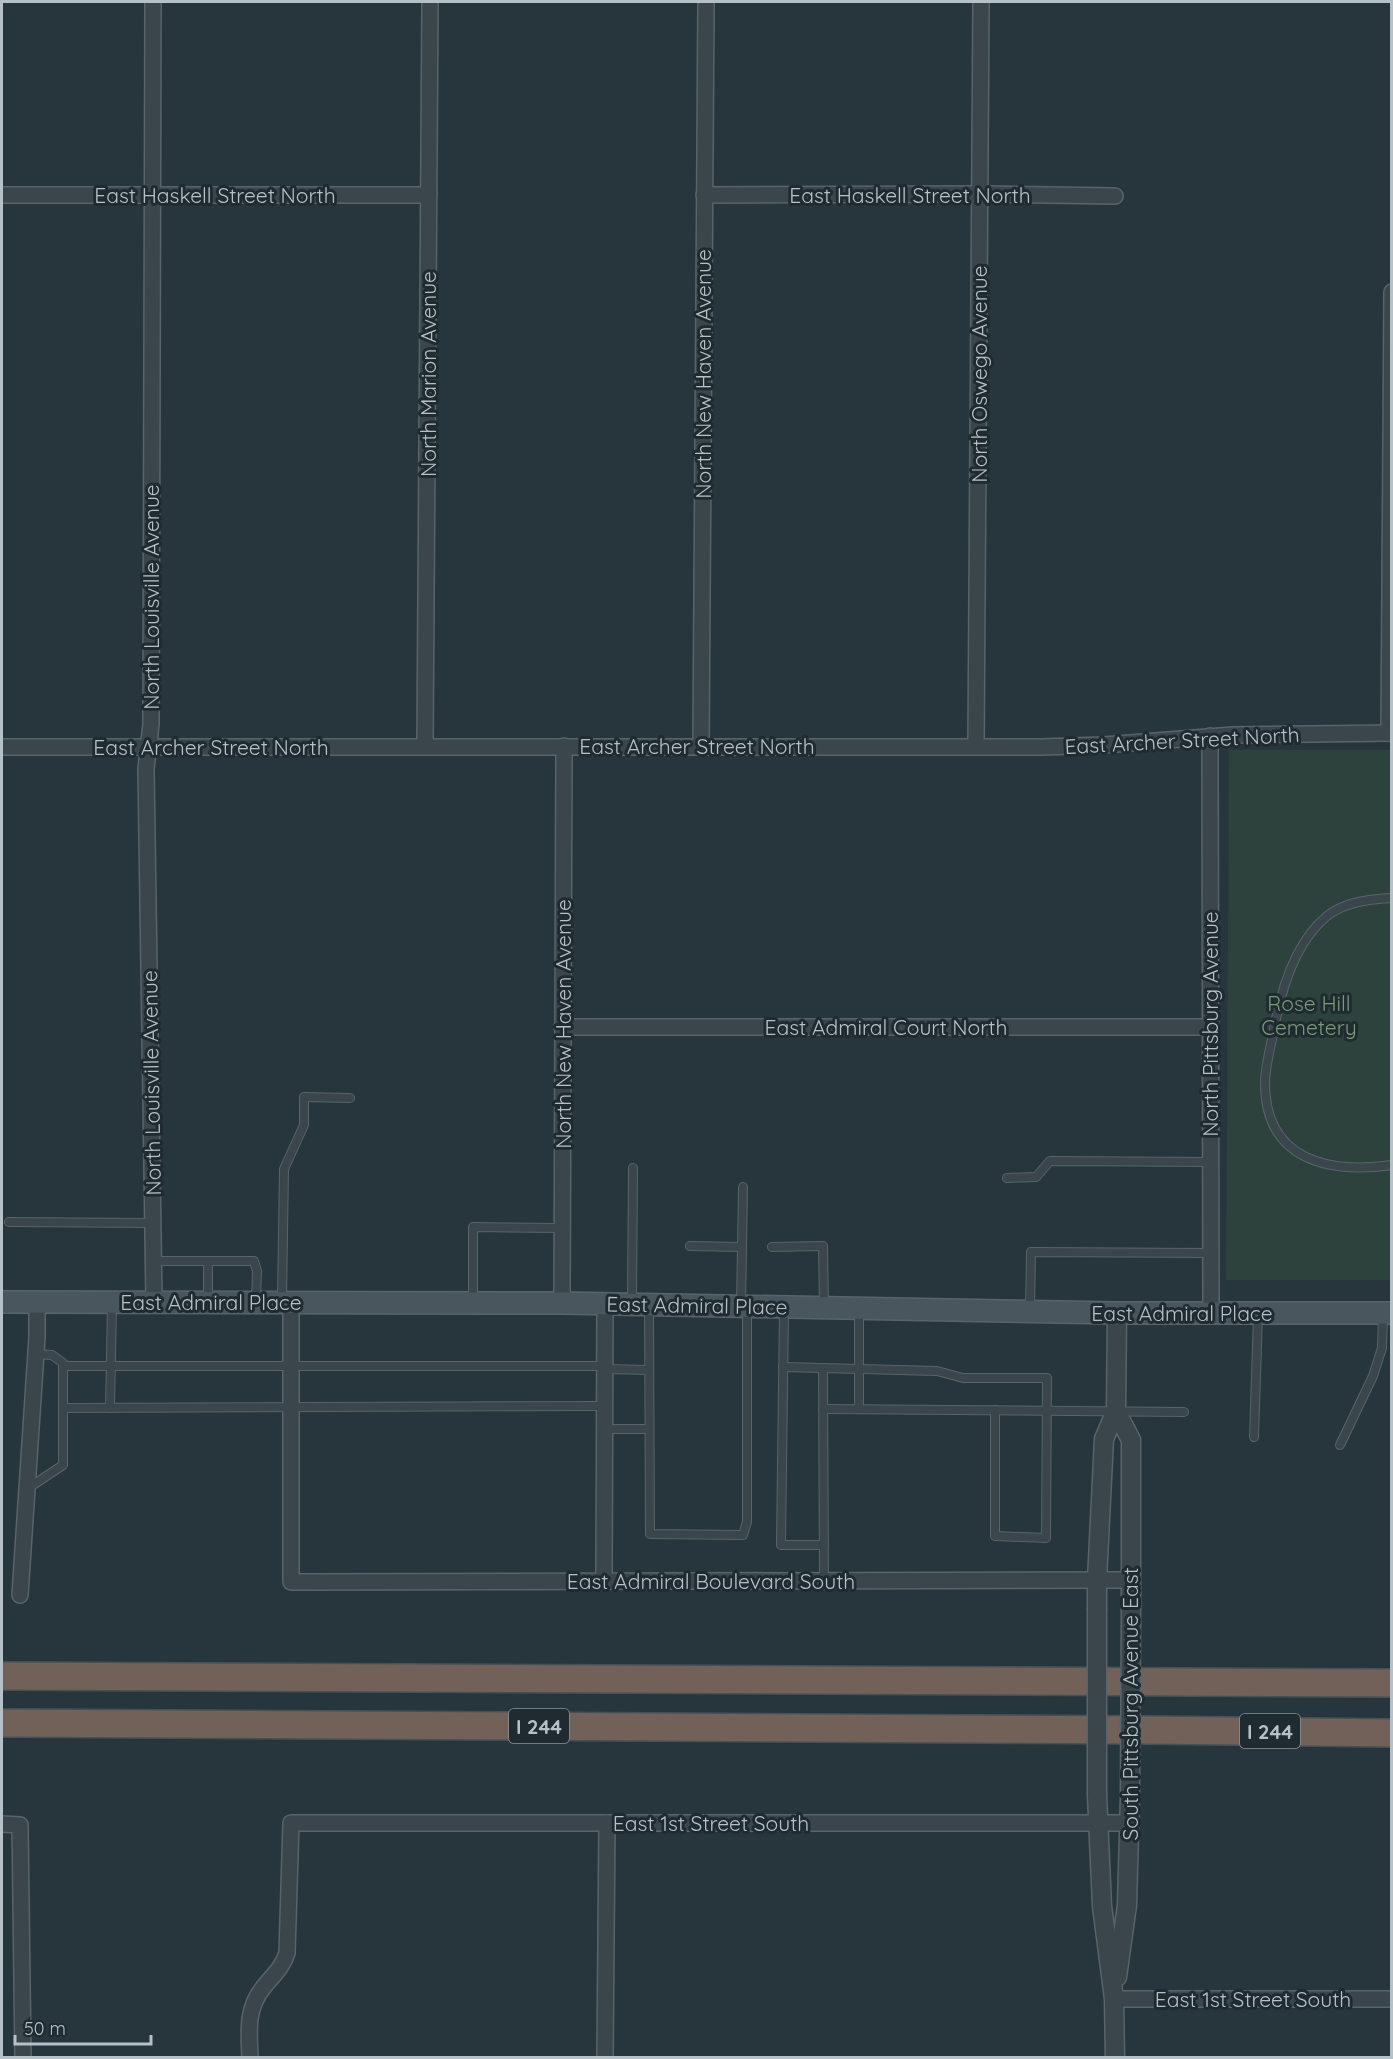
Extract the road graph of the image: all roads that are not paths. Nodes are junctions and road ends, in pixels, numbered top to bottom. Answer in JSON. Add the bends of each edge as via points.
{"nodes":[{"id":1,"x":153,"y":2,"type":"edge"},
{"id":2,"x":430,"y":2,"type":"edge"},
{"id":3,"x":706,"y":2,"type":"edge"},
{"id":4,"x":981,"y":2,"type":"edge"},
{"id":5,"x":153,"y":194,"type":"junction"},
{"id":6,"x":980,"y":194,"type":"junction"},
{"id":7,"x":2,"y":195,"type":"edge"},
{"id":8,"x":429,"y":195,"type":"junction"},
{"id":9,"x":704,"y":195,"type":"junction"},
{"id":10,"x":1115,"y":196,"type":"dead end"},
{"id":11,"x":1392,"y":292,"type":"edge"},
{"id":12,"x":1390,"y":733,"type":"edge"},
{"id":13,"x":1210,"y":736,"type":"junction"},
{"id":14,"x":425,"y":746,"type":"junction"},
{"id":15,"x":564,"y":746,"type":"junction"},
{"id":16,"x":701,"y":746,"type":"junction"},
{"id":17,"x":976,"y":746,"type":"junction"},
{"id":18,"x":2,"y":747,"type":"edge"},
{"id":19,"x":148,"y":747,"type":"junction"},
{"id":20,"x":1392,"y":898,"type":"edge"},
{"id":21,"x":562,"y":1027,"type":"junction"},
{"id":22,"x":1210,"y":1027,"type":"junction"},
{"id":23,"x":350,"y":1098,"type":"dead end"},
{"id":24,"x":1210,"y":1162,"type":"junction"},
{"id":25,"x":1392,"y":1166,"type":"edge"},
{"id":26,"x":633,"y":1168,"type":"dead end"},
{"id":27,"x":1007,"y":1178,"type":"dead end"},
{"id":28,"x":743,"y":1187,"type":"dead end"},
{"id":29,"x":9,"y":1222,"type":"dead end"},
{"id":30,"x":153,"y":1223,"type":"junction"},
{"id":31,"x":562,"y":1228,"type":"junction"},
{"id":32,"x":690,"y":1246,"type":"dead end"},
{"id":33,"x":772,"y":1246,"type":"dead end"},
{"id":34,"x":741,"y":1247,"type":"junction"},
{"id":35,"x":1211,"y":1253,"type":"junction"},
{"id":36,"x":153,"y":1260,"type":"junction"},
{"id":37,"x":208,"y":1261,"type":"junction"},
{"id":38,"x":113,"y":1301,"type":"junction"},
{"id":39,"x":153,"y":1301,"type":"junction"},
{"id":40,"x":208,"y":1301,"type":"junction"},
{"id":41,"x":2,"y":1302,"type":"edge"},
{"id":42,"x":37,"y":1302,"type":"junction"},
{"id":43,"x":256,"y":1302,"type":"junction"},
{"id":44,"x":287,"y":1302,"type":"junction"},
{"id":45,"x":473,"y":1302,"type":"junction"},
{"id":46,"x":562,"y":1303,"type":"junction"},
{"id":47,"x":605,"y":1303,"type":"junction"},
{"id":48,"x":641,"y":1304,"type":"junction"},
{"id":49,"x":744,"y":1306,"type":"junction"},
{"id":50,"x":784,"y":1307,"type":"junction"},
{"id":51,"x":824,"y":1308,"type":"junction"},
{"id":52,"x":859,"y":1308,"type":"junction"},
{"id":53,"x":1030,"y":1311,"type":"junction"},
{"id":54,"x":1117,"y":1313,"type":"junction"},
{"id":55,"x":1211,"y":1313,"type":"junction"},
{"id":56,"x":1258,"y":1313,"type":"junction"},
{"id":57,"x":1387,"y":1313,"type":"edge"},
{"id":58,"x":35,"y":1354,"type":"junction"},
{"id":59,"x":63,"y":1366,"type":"junction"},
{"id":60,"x":111,"y":1366,"type":"junction"},
{"id":61,"x":291,"y":1366,"type":"junction"},
{"id":62,"x":783,"y":1367,"type":"junction"},
{"id":63,"x":605,"y":1368,"type":"junction"},
{"id":64,"x":823,"y":1368,"type":"junction"},
{"id":65,"x":859,"y":1369,"type":"junction"},
{"id":66,"x":650,"y":1370,"type":"junction"},
{"id":67,"x":605,"y":1406,"type":"junction"},
{"id":68,"x":63,"y":1408,"type":"junction"},
{"id":69,"x":110,"y":1408,"type":"junction"},
{"id":70,"x":291,"y":1408,"type":"junction"},
{"id":71,"x":824,"y":1409,"type":"junction"},
{"id":72,"x":859,"y":1409,"type":"junction"},
{"id":73,"x":995,"y":1410,"type":"junction"},
{"id":74,"x":1047,"y":1411,"type":"junction"},
{"id":75,"x":1116,"y":1411,"type":"junction"},
{"id":76,"x":1184,"y":1412,"type":"dead end"},
{"id":77,"x":605,"y":1429,"type":"junction"},
{"id":78,"x":650,"y":1429,"type":"junction"},
{"id":79,"x":1254,"y":1437,"type":"dead end"},
{"id":80,"x":1340,"y":1445,"type":"dead end"},
{"id":81,"x":27,"y":1489,"type":"junction"},
{"id":82,"x":824,"y":1545,"type":"junction"},
{"id":83,"x":1097,"y":1580,"type":"junction"},
{"id":84,"x":1131,"y":1580,"type":"junction"},
{"id":85,"x":824,"y":1581,"type":"junction"},
{"id":86,"x":604,"y":1582,"type":"junction"},
{"id":87,"x":20,"y":1595,"type":"dead end"},
{"id":88,"x":2,"y":1676,"type":"edge"},
{"id":89,"x":1392,"y":1683,"type":"edge"},
{"id":90,"x":2,"y":1723,"type":"edge"},
{"id":91,"x":1392,"y":1733,"type":"edge"},
{"id":92,"x":607,"y":1823,"type":"junction"},
{"id":93,"x":1098,"y":1823,"type":"junction"},
{"id":94,"x":2,"y":1824,"type":"edge"},
{"id":95,"x":1130,"y":1824,"type":"junction"},
{"id":96,"x":1114,"y":1999,"type":"junction"},
{"id":97,"x":1392,"y":1999,"type":"edge"},
{"id":98,"x":22,"y":2058,"type":"edge"},
{"id":99,"x":250,"y":2058,"type":"edge"},
{"id":100,"x":605,"y":2058,"type":"edge"},
{"id":101,"x":1115,"y":2058,"type":"edge"}],
"edges":[{"from":1,"to":5,"type":"street","name":"North Louisville Avenue"},
{"from":2,"to":8,"type":"street","name":"North Marion Avenue"},
{"from":3,"to":9,"type":"street","name":"North New Haven Avenue"},
{"from":4,"to":6,"type":"street","name":"North Oswego Avenue"},
{"from":5,"to":7,"type":"street","name":"East Haskell Street North"},
{"from":5,"to":8,"type":"street","name":"East Haskell Street North"},
{"from":5,"to":19,"type":"street","name":"North Louisville Avenue"},
{"from":6,"to":9,"type":"street","name":"East Haskell Street North"},
{"from":6,"to":10,"type":"street","name":"East Haskell Street North"},
{"from":6,"to":17,"type":"street","name":"North Oswego Avenue"},
{"from":8,"to":14,"type":"street","name":"North Marion Avenue"},
{"from":9,"to":16,"type":"street","name":"North New Haven Avenue"},
{"from":11,"to":12,"type":"street"},
{"from":12,"to":13,"type":"street","name":"East Archer Street North"},
{"from":13,"to":17,"type":"street","name":"East Archer Street North","via":[[1093,745]]},
{"from":13,"to":22,"type":"street","name":"North Pittsburg Avenue"},
{"from":14,"to":15,"type":"street","name":"East Archer Street North"},
{"from":14,"to":19,"type":"street","name":"East Archer Street North"},
{"from":15,"to":16,"type":"street","name":"East Archer Street North"},
{"from":15,"to":21,"type":"street","name":"North New Haven Avenue"},
{"from":16,"to":17,"type":"street","name":"East Archer Street North"},
{"from":18,"to":19,"type":"street","name":"East Archer Street North"},
{"from":19,"to":30,"type":"street","name":"North Louisville Avenue"},
{"from":20,"to":25,"type":"lane","via":[[1345,905],[1313,928],[1291,968],[1276,1016],[1265,1082],[1272,1122],[1282,1140],[1295,1152],[1330,1166]]},
{"from":21,"to":22,"type":"street","name":"East Admiral Court North"},
{"from":21,"to":31,"type":"street","name":"North New Haven Avenue"},
{"from":22,"to":24,"type":"street","name":"North Pittsburg Avenue"},
{"from":23,"to":44,"type":"lane","via":[[304,1097],[304,1125],[284,1169]]},
{"from":24,"to":27,"type":"lane","via":[[1050,1161],[1036,1177]]},
{"from":24,"to":35,"type":"street","name":"North Pittsburg Avenue"},
{"from":26,"to":48,"type":"lane"},
{"from":28,"to":34,"type":"lane"},
{"from":29,"to":30,"type":"lane"},
{"from":30,"to":36,"type":"street","name":"North Louisville Avenue"},
{"from":31,"to":45,"type":"lane","via":[[473,1227]]},
{"from":31,"to":46,"type":"street","name":"North New Haven Avenue"},
{"from":32,"to":34,"type":"lane"},
{"from":33,"to":51,"type":"lane","via":[[823,1246]]},
{"from":34,"to":49,"type":"lane"},
{"from":35,"to":53,"type":"lane","via":[[1031,1252]]},
{"from":35,"to":55,"type":"street","name":"North Pittsburg Avenue"},
{"from":36,"to":37,"type":"lane"},
{"from":36,"to":39,"type":"street","name":"North Louisville Avenue"},
{"from":37,"to":40,"type":"lane"},
{"from":37,"to":43,"type":"lane","via":[[254,1262]]},
{"from":38,"to":39,"type":"main road","name":"East Admiral Place"},
{"from":38,"to":42,"type":"main road","name":"East Admiral Place"},
{"from":38,"to":60,"type":"lane"},
{"from":39,"to":40,"type":"main road","name":"East Admiral Place"},
{"from":40,"to":43,"type":"main road","name":"East Admiral Place"},
{"from":41,"to":42,"type":"main road","name":"East Admiral Place"},
{"from":42,"to":58,"type":"street"},
{"from":43,"to":44,"type":"main road","name":"East Admiral Place"},
{"from":44,"to":45,"type":"main road","name":"East Admiral Place"},
{"from":44,"to":61,"type":"street"},
{"from":45,"to":46,"type":"main road","name":"East Admiral Place"},
{"from":46,"to":47,"type":"main road","name":"East Admiral Place"},
{"from":47,"to":48,"type":"main road","name":"East Admiral Place"},
{"from":47,"to":63,"type":"street"},
{"from":48,"to":49,"type":"main road","name":"East Admiral Place"},
{"from":48,"to":66,"type":"lane"},
{"from":49,"to":50,"type":"main road","name":"East Admiral Place"},
{"from":49,"to":78,"type":"lane","via":[[747,1522],[743,1535],[650,1534]]},
{"from":50,"to":51,"type":"main road","name":"East Admiral Place"},
{"from":50,"to":62,"type":"lane"},
{"from":51,"to":52,"type":"main road","name":"East Admiral Place"},
{"from":52,"to":53,"type":"main road","name":"East Admiral Place"},
{"from":52,"to":65,"type":"lane"},
{"from":53,"to":54,"type":"main road","name":"East Admiral Place"},
{"from":54,"to":55,"type":"main road","name":"East Admiral Place"},
{"from":54,"to":75,"type":"street","name":"South Pittsburg Avenue East"},
{"from":55,"to":56,"type":"main road","name":"East Admiral Place"},
{"from":56,"to":57,"type":"main road","name":"East Admiral Place"},
{"from":56,"to":79,"type":"lane"},
{"from":57,"to":80,"type":"lane","via":[[1373,1376]]},
{"from":58,"to":59,"type":"lane","via":[[52,1355]]},
{"from":58,"to":81,"type":"street"},
{"from":59,"to":60,"type":"lane"},
{"from":59,"to":68,"type":"lane"},
{"from":60,"to":61,"type":"lane"},
{"from":60,"to":69,"type":"lane"},
{"from":61,"to":63,"type":"lane"},
{"from":61,"to":70,"type":"street"},
{"from":62,"to":64,"type":"lane"},
{"from":62,"to":82,"type":"lane","via":[[781,1545]]},
{"from":63,"to":66,"type":"lane"},
{"from":63,"to":67,"type":"street"},
{"from":64,"to":65,"type":"lane"},
{"from":64,"to":71,"type":"lane"},
{"from":65,"to":72,"type":"lane"},
{"from":65,"to":74,"type":"lane","via":[[937,1371],[963,1378],[1047,1378]]},
{"from":66,"to":78,"type":"lane"},
{"from":67,"to":70,"type":"lane"},
{"from":67,"to":77,"type":"street"},
{"from":68,"to":69,"type":"lane"},
{"from":68,"to":81,"type":"lane","via":[[63,1465]]},
{"from":69,"to":70,"type":"lane"},
{"from":70,"to":86,"type":"street","name":"East Admiral Boulevard South","via":[[291,1582]]},
{"from":71,"to":72,"type":"lane"},
{"from":71,"to":82,"type":"lane"},
{"from":72,"to":73,"type":"lane"},
{"from":73,"to":74,"type":"lane"},
{"from":73,"to":74,"type":"lane","via":[[995,1536],[1046,1538]]},
{"from":74,"to":75,"type":"lane"},
{"from":75,"to":76,"type":"lane"},
{"from":75,"to":83,"type":"street","name":"South Pittsburg Avenue East","via":[[1104,1439]]},
{"from":75,"to":84,"type":"street","name":"South Pittsburg Avenue East","via":[[1131,1440]]},
{"from":77,"to":78,"type":"lane"},
{"from":77,"to":86,"type":"street"},
{"from":81,"to":87,"type":"street"},
{"from":82,"to":85,"type":"lane"},
{"from":83,"to":84,"type":"street","name":"East Admiral Boulevard South"},
{"from":83,"to":85,"type":"street","name":"East Admiral Boulevard South"},
{"from":83,"to":93,"type":"street","name":"South Pittsburg Avenue East","bridge":true},
{"from":84,"to":95,"type":"street","name":"South Pittsburg Avenue East","bridge":true},
{"from":85,"to":86,"type":"street","name":"East Admiral Boulevard South"},
{"from":88,"to":89,"type":"highway","number":"I 244"},
{"from":90,"to":91,"type":"highway","number":"I 244"},
{"from":92,"to":93,"type":"street","name":"East 1st Street South"},
{"from":92,"to":99,"type":"street","name":"East 1st Street South","via":[[291,1823],[287,1953],[283,1965],[259,1993],[251,2010]]},
{"from":92,"to":100,"type":"street"},
{"from":93,"to":95,"type":"street","name":"East 1st Street South"},
{"from":93,"to":96,"type":"street","name":"South Pittsburg Avenue East","via":[[1102,1906]]},
{"from":94,"to":98,"type":"street","via":[[20,1825]]},
{"from":95,"to":96,"type":"street","name":"South Pittsburg Avenue East","via":[[1127,1905]]},
{"from":96,"to":97,"type":"street","name":"East 1st Street South"},
{"from":96,"to":101,"type":"street","name":"South Pittsburg Avenue East"}]}
